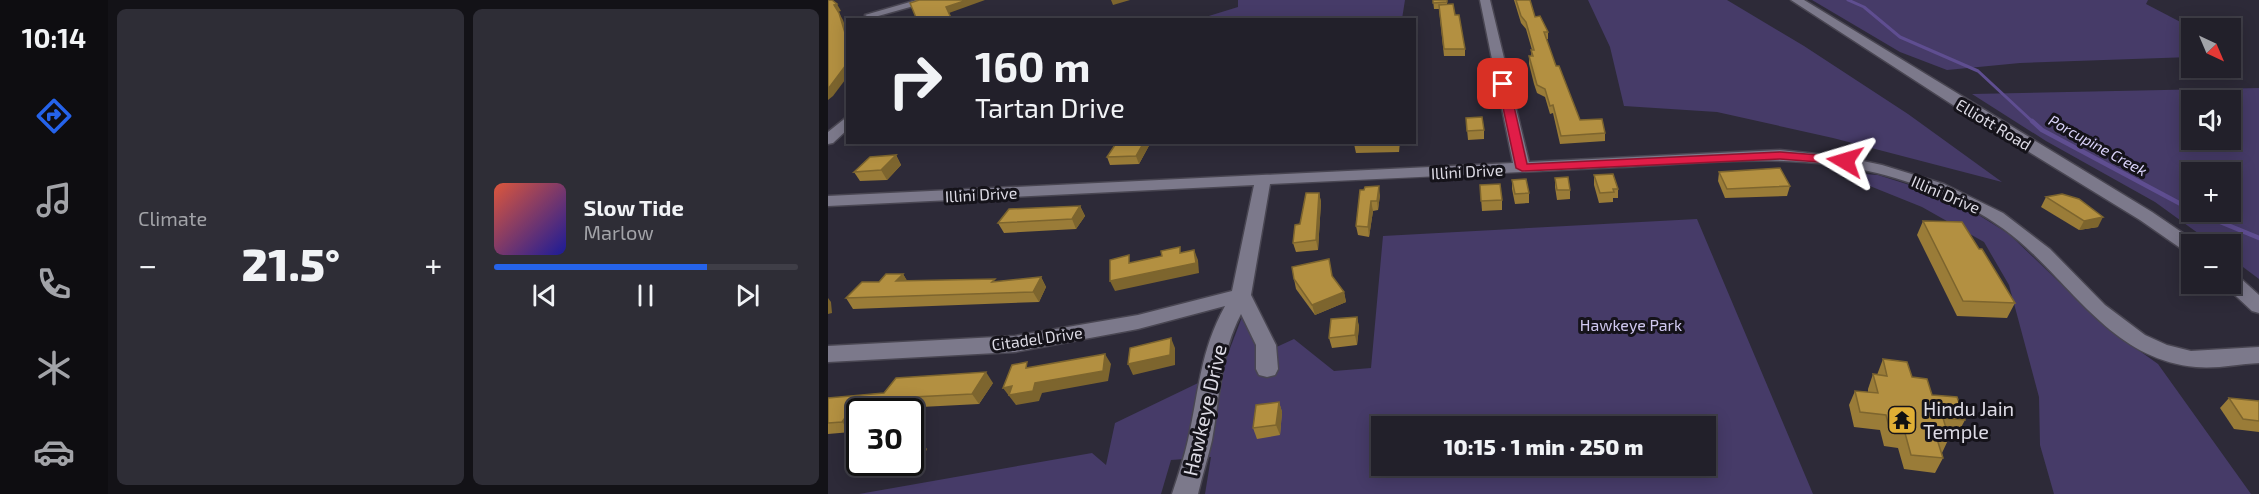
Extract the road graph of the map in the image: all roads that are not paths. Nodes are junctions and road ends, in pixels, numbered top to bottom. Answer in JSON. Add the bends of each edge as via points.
{"nodes":[{"id":1,"x":930,"y":0,"type":"edge"},
{"id":2,"x":1485,"y":0,"type":"edge"},
{"id":3,"x":1796,"y":0,"type":"edge"},
{"id":4,"x":866,"y":2,"type":"dead end"},
{"id":5,"x":873,"y":17,"type":"edge"},
{"id":6,"x":846,"y":122,"type":"edge"},
{"id":7,"x":828,"y":140,"type":"edge"},
{"id":8,"x":1522,"y":168,"type":"junction"},
{"id":9,"x":1263,"y":181,"type":"junction"},
{"id":10,"x":828,"y":201,"type":"edge"},
{"id":11,"x":2181,"y":240,"type":"edge"},
{"id":12,"x":2241,"y":289,"type":"edge"},
{"id":13,"x":1241,"y":295,"type":"junction"},
{"id":14,"x":2259,"y":306,"type":"edge"},
{"id":15,"x":828,"y":354,"type":"edge"},
{"id":16,"x":2259,"y":355,"type":"edge"},
{"id":17,"x":1267,"y":369,"type":"dead end"},
{"id":18,"x":1185,"y":494,"type":"edge"}],
"edges":[{"from":1,"to":5,"type":"street"},
{"from":2,"to":8,"type":"street"},
{"from":3,"to":11,"type":"street","name":"Elliott Road"},
{"from":4,"to":5,"type":"street"},
{"from":6,"to":7,"type":"street"},
{"from":8,"to":9,"type":"street","name":"Illini Drive"},
{"from":8,"to":16,"type":"street","name":"Illini Drive","via":[[1780,155],[1864,164],[1966,200],[2014,229],[2059,268],[2109,322],[2134,340],[2193,359]]},
{"from":9,"to":10,"type":"street","name":"Illini Drive"},
{"from":9,"to":13,"type":"street","name":"Hawkeye Drive"},
{"from":12,"to":14,"type":"street"},
{"from":13,"to":15,"type":"street","name":"Citadel Drive","via":[[1138,322],[1015,344]]},
{"from":13,"to":17,"type":"street","via":[[1266,345]]},
{"from":13,"to":18,"type":"street","name":"Hawkeye Drive","via":[[1223,328],[1211,367],[1200,441]]}]}
